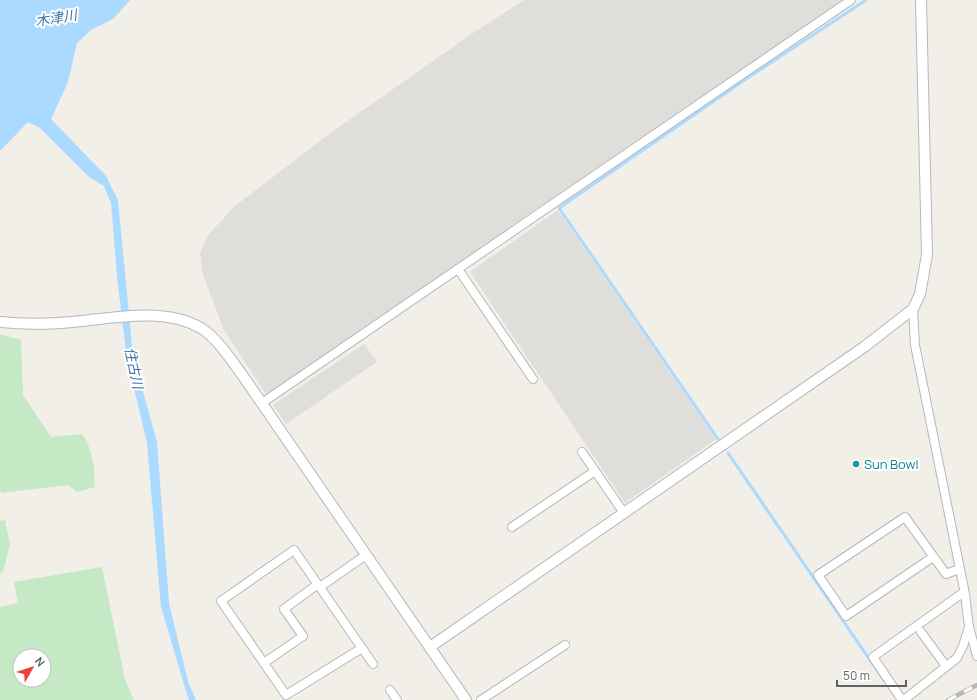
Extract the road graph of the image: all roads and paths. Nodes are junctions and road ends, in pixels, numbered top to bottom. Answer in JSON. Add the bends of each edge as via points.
{"nodes":[{"id":1,"x":851,"y":0,"type":"edge"},
{"id":2,"x":921,"y":0,"type":"edge"},
{"id":3,"x":458,"y":270,"type":"junction"},
{"id":4,"x":913,"y":309,"type":"junction"},
{"id":5,"x":0,"y":322,"type":"edge"},
{"id":6,"x":533,"y":379,"type":"dead end"},
{"id":7,"x":262,"y":403,"type":"junction"},
{"id":8,"x":582,"y":452,"type":"dead end"},
{"id":9,"x":595,"y":471,"type":"junction"},
{"id":10,"x":624,"y":513,"type":"junction"},
{"id":11,"x":512,"y":527,"type":"dead end"},
{"id":12,"x":366,"y":555,"type":"junction"},
{"id":13,"x":933,"y":557,"type":"junction"},
{"id":14,"x":959,"y":569,"type":"junction"},
{"id":15,"x":319,"y":586,"type":"junction"},
{"id":16,"x":964,"y":592,"type":"junction"},
{"id":17,"x":969,"y":627,"type":"junction"},
{"id":18,"x":921,"y":632,"type":"dead end"},
{"id":19,"x":975,"y":638,"type":"edge"},
{"id":20,"x":565,"y":645,"type":"dead end"},
{"id":21,"x":963,"y":646,"type":"junction"},
{"id":22,"x":430,"y":647,"type":"junction"},
{"id":23,"x":362,"y":648,"type":"junction"},
{"id":24,"x":977,"y":657,"type":"edge"},
{"id":25,"x":264,"y":663,"type":"junction"},
{"id":26,"x":373,"y":664,"type":"dead end"},
{"id":27,"x":946,"y":666,"type":"junction"},
{"id":28,"x":390,"y":690,"type":"dead end"},
{"id":29,"x":397,"y":700,"type":"edge"},
{"id":30,"x":466,"y":700,"type":"edge"},
{"id":31,"x":481,"y":700,"type":"edge"},
{"id":32,"x":903,"y":700,"type":"edge"}],
"edges":[{"from":1,"to":3,"type":"street"},
{"from":2,"to":4,"type":"street","via":[[927,255],[920,294]]},
{"from":3,"to":6,"type":"street"},
{"from":3,"to":7,"type":"street"},
{"from":4,"to":10,"type":"street","via":[[858,351]]},
{"from":4,"to":14,"type":"street","via":[[914,345]]},
{"from":5,"to":7,"type":"street","via":[[22,324],[150,316],[186,321],[203,329],[223,349]]},
{"from":7,"to":12,"type":"street"},
{"from":8,"to":9,"type":"street"},
{"from":9,"to":10,"type":"street"},
{"from":9,"to":11,"type":"street"},
{"from":10,"to":22,"type":"street"},
{"from":12,"to":15,"type":"street"},
{"from":12,"to":22,"type":"street"},
{"from":13,"to":13,"type":"street","via":[[905,517],[818,575],[846,616]]},
{"from":13,"to":14,"type":"street","via":[[946,574]]},
{"from":14,"to":16,"type":"street"},
{"from":15,"to":23,"type":"street"},
{"from":15,"to":25,"type":"street","via":[[284,609],[303,636]]},
{"from":15,"to":25,"type":"street","via":[[294,550],[221,601]]},
{"from":16,"to":17,"type":"street"},
{"from":16,"to":32,"type":"street","via":[[874,657]]},
{"from":17,"to":19,"type":"street"},
{"from":17,"to":21,"type":"street"},
{"from":18,"to":27,"type":"street"},
{"from":19,"to":24,"type":"street"},
{"from":20,"to":31,"type":"street"},
{"from":21,"to":24,"type":"street"},
{"from":21,"to":27,"type":"street","via":[[957,658]]},
{"from":22,"to":30,"type":"street"},
{"from":23,"to":25,"type":"street","via":[[286,695]]},
{"from":23,"to":26,"type":"street"},
{"from":27,"to":32,"type":"street"},
{"from":28,"to":29,"type":"street"}]}
